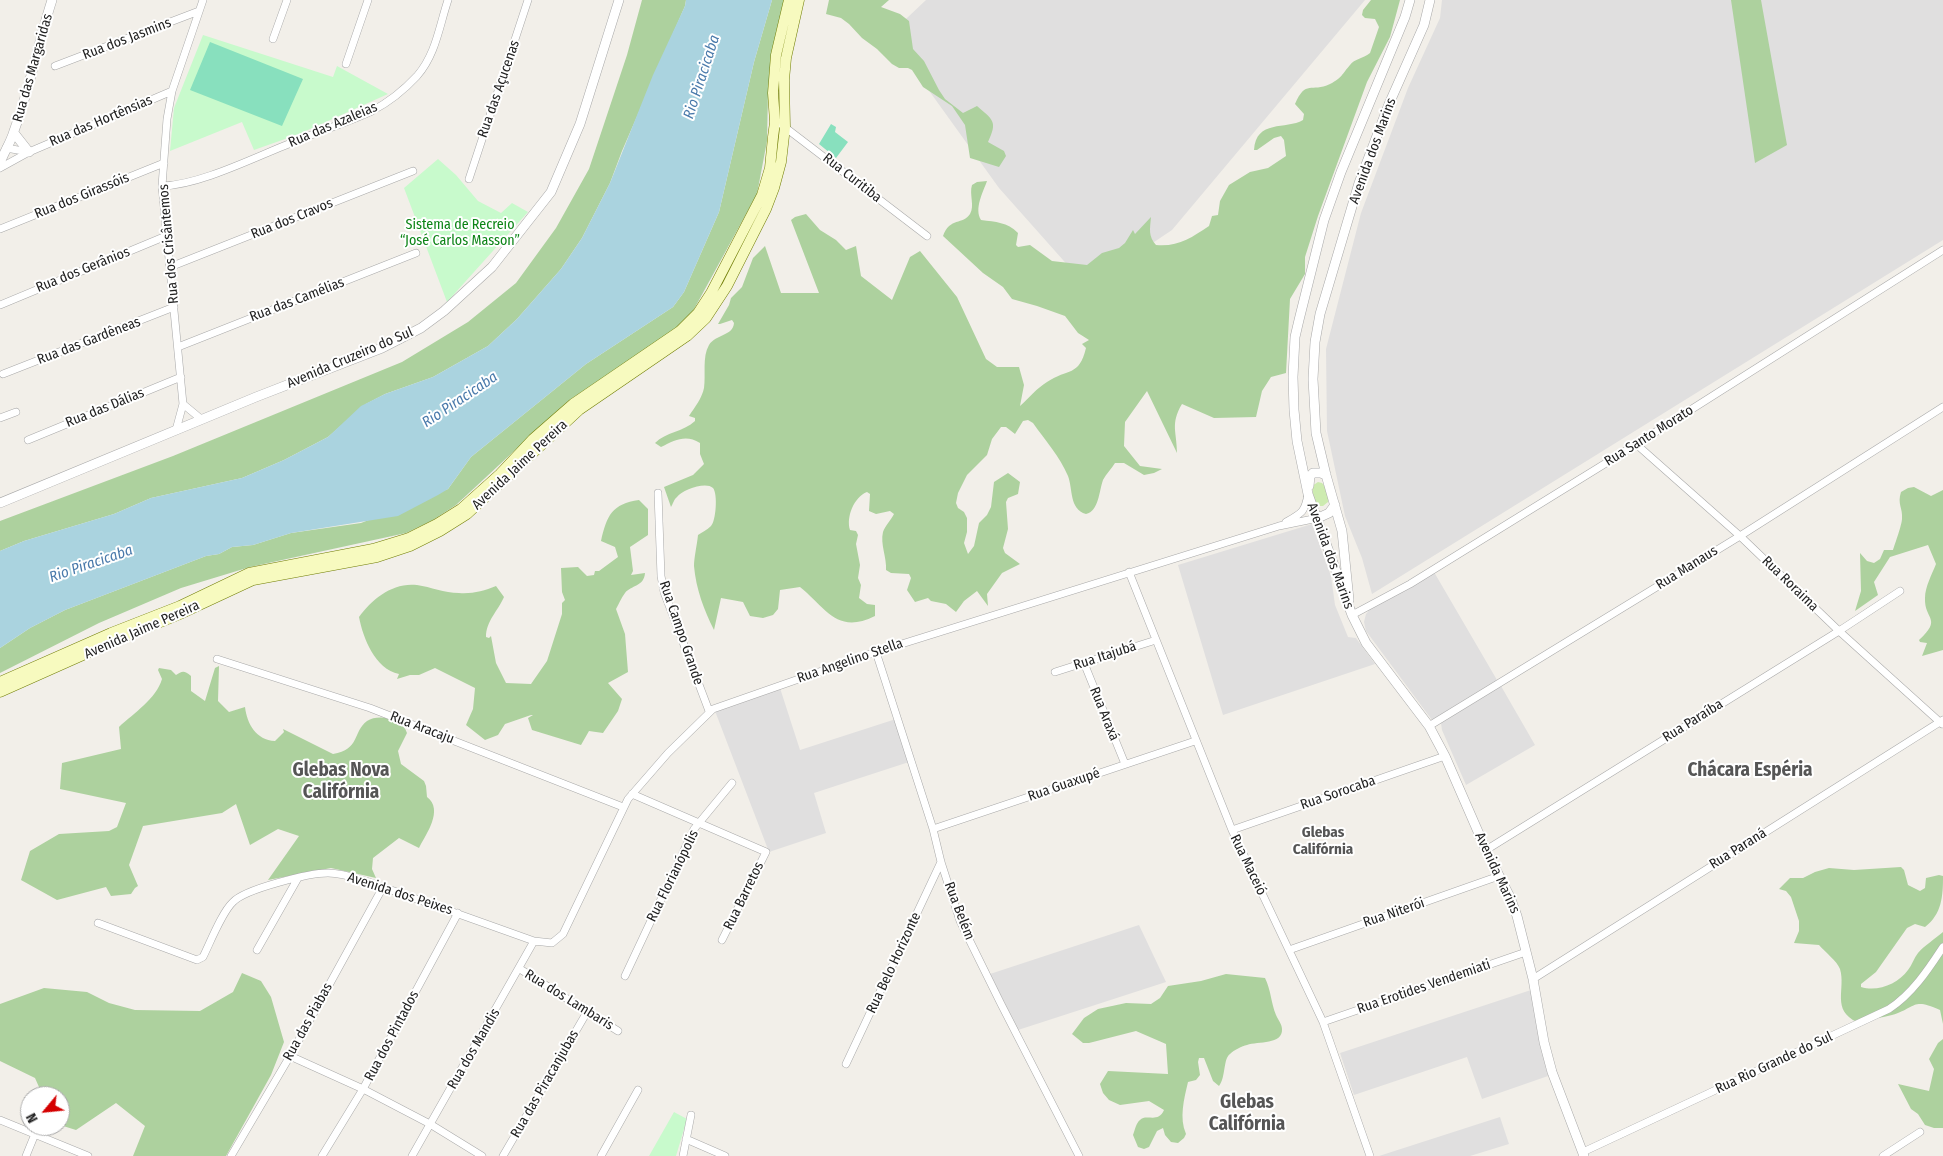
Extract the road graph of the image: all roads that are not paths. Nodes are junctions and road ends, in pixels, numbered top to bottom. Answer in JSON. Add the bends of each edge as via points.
{"nodes":[{"id":1,"x":52,"y":0,"type":"edge"},
{"id":2,"x":203,"y":0,"type":"edge"},
{"id":3,"x":287,"y":0,"type":"edge"},
{"id":4,"x":368,"y":0,"type":"edge"},
{"id":5,"x":448,"y":0,"type":"edge"},
{"id":6,"x":528,"y":0,"type":"edge"},
{"id":7,"x":619,"y":0,"type":"edge"},
{"id":8,"x":789,"y":0,"type":"edge"},
{"id":9,"x":798,"y":0,"type":"edge"},
{"id":10,"x":1410,"y":0,"type":"edge"},
{"id":11,"x":1430,"y":0,"type":"edge"},
{"id":12,"x":199,"y":11,"type":"junction"},
{"id":13,"x":273,"y":39,"type":"dead end"},
{"id":14,"x":346,"y":64,"type":"dead end"},
{"id":15,"x":55,"y":66,"type":"dead end"},
{"id":16,"x":172,"y":91,"type":"junction"},
{"id":17,"x":775,"y":122,"type":"junction"},
{"id":18,"x":785,"y":127,"type":"junction"},
{"id":19,"x":14,"y":133,"type":"junction"},
{"id":20,"x":6,"y":148,"type":"junction"},
{"id":21,"x":29,"y":152,"type":"junction"},
{"id":22,"x":164,"y":162,"type":"junction"},
{"id":23,"x":0,"y":163,"type":"edge"},
{"id":24,"x":0,"y":168,"type":"edge"},
{"id":25,"x":414,"y":171,"type":"dead end"},
{"id":26,"x":469,"y":179,"type":"dead end"},
{"id":27,"x":162,"y":186,"type":"junction"},
{"id":28,"x":0,"y":229,"type":"edge"},
{"id":29,"x":166,"y":236,"type":"junction"},
{"id":30,"x":927,"y":236,"type":"dead end"},
{"id":31,"x":1943,"y":250,"type":"edge"},
{"id":32,"x":416,"y":253,"type":"dead end"},
{"id":33,"x":170,"y":268,"type":"junction"},
{"id":34,"x":0,"y":304,"type":"edge"},
{"id":35,"x":174,"y":307,"type":"junction"},
{"id":36,"x":178,"y":347,"type":"junction"},
{"id":37,"x":3,"y":374,"type":"dead end"},
{"id":38,"x":181,"y":377,"type":"junction"},
{"id":39,"x":183,"y":404,"type":"junction"},
{"id":40,"x":1943,"y":407,"type":"edge"},
{"id":41,"x":16,"y":412,"type":"dead end"},
{"id":42,"x":0,"y":418,"type":"edge"},
{"id":43,"x":200,"y":419,"type":"junction"},
{"id":44,"x":176,"y":430,"type":"junction"},
{"id":45,"x":28,"y":440,"type":"dead end"},
{"id":46,"x":1636,"y":444,"type":"junction"},
{"id":47,"x":1326,"y":476,"type":"junction"},
{"id":48,"x":658,"y":493,"type":"dead end"},
{"id":49,"x":1308,"y":494,"type":"junction"},
{"id":50,"x":0,"y":503,"type":"edge"},
{"id":51,"x":1335,"y":505,"type":"junction"},
{"id":52,"x":1318,"y":518,"type":"junction"},
{"id":53,"x":1279,"y":526,"type":"junction"},
{"id":54,"x":1740,"y":536,"type":"junction"},
{"id":55,"x":1129,"y":572,"type":"junction"},
{"id":56,"x":1900,"y":591,"type":"dead end"},
{"id":57,"x":1352,"y":615,"type":"junction"},
{"id":58,"x":1839,"y":631,"type":"junction"},
{"id":59,"x":1156,"y":640,"type":"junction"},
{"id":60,"x":876,"y":652,"type":"junction"},
{"id":61,"x":217,"y":659,"type":"dead end"},
{"id":62,"x":1084,"y":663,"type":"junction"},
{"id":63,"x":1055,"y":672,"type":"dead end"},
{"id":64,"x":0,"y":682,"type":"edge"},
{"id":65,"x":0,"y":692,"type":"edge"},
{"id":66,"x":709,"y":711,"type":"junction"},
{"id":67,"x":1942,"y":722,"type":"edge"},
{"id":68,"x":1429,"y":726,"type":"junction"},
{"id":69,"x":1195,"y":742,"type":"junction"},
{"id":70,"x":1445,"y":756,"type":"junction"},
{"id":71,"x":1125,"y":764,"type":"junction"},
{"id":72,"x":732,"y":783,"type":"dead end"},
{"id":73,"x":632,"y":794,"type":"junction"},
{"id":74,"x":623,"y":807,"type":"junction"},
{"id":75,"x":699,"y":823,"type":"junction"},
{"id":76,"x":933,"y":829,"type":"junction"},
{"id":77,"x":1232,"y":830,"type":"junction"},
{"id":78,"x":1486,"y":850,"type":"junction"},
{"id":79,"x":941,"y":862,"type":"junction"},
{"id":80,"x":1499,"y":876,"type":"junction"},
{"id":81,"x":298,"y":878,"type":"junction"},
{"id":82,"x":383,"y":886,"type":"junction"},
{"id":83,"x":458,"y":913,"type":"junction"},
{"id":84,"x":98,"y":923,"type":"dead end"},
{"id":85,"x":722,"y":940,"type":"dead end"},
{"id":86,"x":534,"y":941,"type":"junction"},
{"id":87,"x":1943,"y":947,"type":"edge"},
{"id":88,"x":257,"y":950,"type":"dead end"},
{"id":89,"x":1289,"y":950,"type":"junction"},
{"id":90,"x":1526,"y":952,"type":"junction"},
{"id":91,"x":520,"y":969,"type":"junction"},
{"id":92,"x":625,"y":976,"type":"dead end"},
{"id":93,"x":1533,"y":979,"type":"junction"},
{"id":94,"x":587,"y":1012,"type":"junction"},
{"id":95,"x":1323,"y":1022,"type":"junction"},
{"id":96,"x":618,"y":1032,"type":"dead end"},
{"id":97,"x":290,"y":1056,"type":"junction"},
{"id":98,"x":846,"y":1064,"type":"dead end"},
{"id":99,"x":363,"y":1090,"type":"junction"},
{"id":100,"x":638,"y":1090,"type":"dead end"},
{"id":101,"x":691,"y":1115,"type":"dead end"},
{"id":102,"x":0,"y":1120,"type":"edge"},
{"id":103,"x":430,"y":1124,"type":"junction"},
{"id":104,"x":20,"y":1128,"type":"edge"},
{"id":105,"x":1920,"y":1132,"type":"dead end"},
{"id":106,"x":34,"y":1136,"type":"edge"},
{"id":107,"x":40,"y":1136,"type":"edge"},
{"id":108,"x":686,"y":1139,"type":"junction"},
{"id":109,"x":1584,"y":1154,"type":"edge"},
{"id":110,"x":26,"y":1156,"type":"edge"},
{"id":111,"x":88,"y":1156,"type":"edge"},
{"id":112,"x":231,"y":1156,"type":"edge"},
{"id":113,"x":322,"y":1156,"type":"edge"},
{"id":114,"x":412,"y":1156,"type":"edge"},
{"id":115,"x":482,"y":1156,"type":"edge"},
{"id":116,"x":504,"y":1156,"type":"edge"},
{"id":117,"x":601,"y":1156,"type":"edge"},
{"id":118,"x":683,"y":1156,"type":"edge"},
{"id":119,"x":725,"y":1156,"type":"edge"},
{"id":120,"x":1079,"y":1156,"type":"edge"},
{"id":121,"x":1370,"y":1156,"type":"edge"},
{"id":122,"x":1883,"y":1156,"type":"edge"}],
"edges":[{"from":1,"to":19,"type":"street","name":"Rua das Margaridas"},
{"from":2,"to":12,"type":"street","name":"Rua dos Crisântemos"},
{"from":3,"to":13,"type":"street"},
{"from":4,"to":14,"type":"street"},
{"from":5,"to":27,"type":"street","name":"Rua das Azaleias","via":[[430,58],[400,93],[372,110],[226,169],[185,184]]},
{"from":6,"to":26,"type":"street","name":"Rua das Açucenas"},
{"from":7,"to":43,"type":"street","name":"Avenida Cruzeiro do Sul","via":[[580,124],[551,192],[492,267],[421,328],[382,348]]},
{"from":8,"to":17,"type":"main road","name":"Avenida Jaime Pereira","via":[[776,56]]},
{"from":9,"to":18,"type":"main road","name":"Avenida Jaime Pereira","via":[[784,72]]},
{"from":10,"to":49,"type":"street","name":"Avenida dos Marins","via":[[1406,18],[1324,220],[1297,329],[1294,410]]},
{"from":11,"to":47,"type":"street","name":"Avenida dos Marins","via":[[1424,25],[1359,183],[1320,314],[1315,342],[1314,402],[1316,434]]},
{"from":12,"to":15,"type":"street","name":"Rua dos Jasmins"},
{"from":12,"to":16,"type":"street","name":"Rua dos Crisântemos"},
{"from":16,"to":21,"type":"street","name":"Rua das Hortênsias"},
{"from":16,"to":22,"type":"street","name":"Rua dos Crisântemos"},
{"from":17,"to":18,"type":"street","name":"Rua Curitiba"},
{"from":17,"to":64,"type":"main road","name":"Avenida Jaime Pereira","via":[[770,168],[762,195],[698,313],[680,331],[573,404],[461,509],[409,538],[373,549],[249,573],[180,606]]},
{"from":18,"to":30,"type":"street","name":"Rua Curitiba"},
{"from":18,"to":65,"type":"main road","name":"Avenida Jaime Pereira","via":[[781,162],[766,209],[727,286],[706,318],[687,336],[579,410],[467,514],[410,546],[377,557],[253,580]]},
{"from":19,"to":20,"type":"street","name":"Rua das Margaridas"},
{"from":19,"to":21,"type":"street"},
{"from":20,"to":21,"type":"street"},
{"from":20,"to":23,"type":"street","name":"Rua das Margaridas"},
{"from":21,"to":24,"type":"street","name":"Rua das Hortênsias"},
{"from":22,"to":27,"type":"street","name":"Rua dos Crisântemos"},
{"from":22,"to":28,"type":"street","name":"Rua dos Girassóis"},
{"from":25,"to":33,"type":"street","name":"Rua dos Cravos"},
{"from":27,"to":29,"type":"street","name":"Rua dos Crisântemos"},
{"from":29,"to":33,"type":"street","name":"Rua dos Crisântemos"},
{"from":29,"to":34,"type":"street","name":"Rua dos Gerânios"},
{"from":31,"to":46,"type":"street","name":"Rua Santo Morato"},
{"from":32,"to":36,"type":"street","name":"Rua das Camélias"},
{"from":33,"to":35,"type":"street","name":"Rua dos Crisântemos"},
{"from":35,"to":36,"type":"street","name":"Rua dos Crisântemos"},
{"from":35,"to":37,"type":"street","name":"Rua das Gardêneas"},
{"from":36,"to":38,"type":"street","name":"Rua dos Crisântemos"},
{"from":38,"to":39,"type":"street","name":"Rua dos Crisântemos"},
{"from":38,"to":45,"type":"street","name":"Rua das Dálias"},
{"from":39,"to":43,"type":"street"},
{"from":39,"to":44,"type":"street","name":"Rua dos Crisântemos"},
{"from":40,"to":54,"type":"street","name":"Rua Manaus"},
{"from":41,"to":42,"type":"street"},
{"from":43,"to":44,"type":"street","name":"Avenida Cruzeiro do Sul"},
{"from":44,"to":50,"type":"street","name":"Avenida Cruzeiro do Sul"},
{"from":46,"to":54,"type":"street","name":"Rua Roraima"},
{"from":46,"to":57,"type":"street","name":"Rua Santo Morato","via":[[1410,584]]},
{"from":47,"to":49,"type":"street","via":[[1312,473]]},
{"from":47,"to":51,"type":"street","name":"Avenida dos Marins"},
{"from":48,"to":66,"type":"street","name":"Rua Campo Grande","via":[[664,592]]},
{"from":49,"to":52,"type":"street","name":"Avenida dos Marins"},
{"from":49,"to":53,"type":"street","via":[[1301,513]]},
{"from":51,"to":52,"type":"street"},
{"from":51,"to":57,"type":"street","name":"Avenida dos Marins","via":[[1342,531]]},
{"from":52,"to":53,"type":"street"},
{"from":52,"to":57,"type":"street","name":"Avenida dos Marins"},
{"from":53,"to":55,"type":"street","name":"Rua Angelino Stella"},
{"from":54,"to":58,"type":"street","name":"Rua Roraima"},
{"from":54,"to":68,"type":"street","name":"Rua Manaus"},
{"from":55,"to":59,"type":"street","name":"Rua Maceió"},
{"from":55,"to":60,"type":"street","name":"Rua Angelino Stella"},
{"from":56,"to":58,"type":"street","name":"Rua Paraíba"},
{"from":57,"to":68,"type":"street","name":"Avenida Marins","via":[[1366,643]]},
{"from":58,"to":67,"type":"street","name":"Rua Roraima"},
{"from":58,"to":78,"type":"street","name":"Rua Paraíba"},
{"from":59,"to":62,"type":"street","name":"Rua Itajubá"},
{"from":59,"to":69,"type":"street","name":"Rua Maceió"},
{"from":60,"to":66,"type":"street","name":"Rua Angelino Stella"},
{"from":60,"to":76,"type":"street","name":"Rua Belém"},
{"from":61,"to":74,"type":"street","name":"Rua Aracaju","via":[[370,708]]},
{"from":62,"to":63,"type":"street","name":"Rua Itajubá"},
{"from":62,"to":71,"type":"street","name":"Rua Araxá"},
{"from":66,"to":73,"type":"street","name":"Rua Angelino Stella"},
{"from":67,"to":93,"type":"street","name":"Rua Paraná"},
{"from":68,"to":70,"type":"street","name":"Avenida Marins"},
{"from":69,"to":71,"type":"street","name":"Rua Guaxupé"},
{"from":69,"to":77,"type":"street","name":"Rua Maceió"},
{"from":70,"to":77,"type":"street","name":"Rua Sorocaba"},
{"from":70,"to":78,"type":"street","name":"Avenida Marins"},
{"from":71,"to":76,"type":"street","name":"Rua Guaxupé"},
{"from":72,"to":75,"type":"street","name":"Rua Florianópolis"},
{"from":73,"to":74,"type":"street","name":"Rua Angelino Stella"},
{"from":73,"to":75,"type":"street"},
{"from":74,"to":86,"type":"street","name":"Rua Angelino Stella","via":[[563,934],[552,943]]},
{"from":75,"to":85,"type":"street","name":"Rua Barretos","via":[[766,852]]},
{"from":75,"to":92,"type":"street","name":"Rua Florianópolis"},
{"from":76,"to":79,"type":"street","name":"Rua Belém"},
{"from":77,"to":89,"type":"street","name":"Rua Maceió"},
{"from":78,"to":80,"type":"street","name":"Avenida Marins"},
{"from":79,"to":98,"type":"street","name":"Rua Belo Horizonte"},
{"from":79,"to":120,"type":"street","name":"Rua Belém","via":[[960,921]]},
{"from":80,"to":89,"type":"street","name":"Rua Niterói"},
{"from":80,"to":90,"type":"street","name":"Avenida Marins","via":[[1517,916]]},
{"from":81,"to":82,"type":"street","name":"Avenida dos Peixes","via":[[327,873],[348,875]]},
{"from":81,"to":84,"type":"street","name":"Avenida dos Peixes","via":[[247,892],[232,902],[203,956],[197,960]]},
{"from":81,"to":88,"type":"street"},
{"from":82,"to":83,"type":"street","name":"Avenida dos Peixes"},
{"from":82,"to":97,"type":"street","name":"Rua das Piabas"},
{"from":83,"to":86,"type":"street","name":"Avenida dos Peixes"},
{"from":83,"to":99,"type":"street","name":"Rua dos Pintados"},
{"from":86,"to":91,"type":"street","name":"Rua dos Mandis"},
{"from":87,"to":109,"type":"street","name":"Rua Rio Grande do Sul","via":[[1902,1001]]},
{"from":89,"to":95,"type":"street","name":"Rua Maceió"},
{"from":90,"to":93,"type":"street","name":"Avenida Marins"},
{"from":90,"to":95,"type":"street","name":"Rua Erotides Vendemiati"},
{"from":91,"to":94,"type":"street","name":"Rua dos Lambaris"},
{"from":91,"to":103,"type":"street","name":"Rua dos Mandis"},
{"from":93,"to":109,"type":"street","name":"Avenida Marins","via":[[1552,1072]]},
{"from":94,"to":96,"type":"street","name":"Rua dos Lambaris"},
{"from":94,"to":116,"type":"street","name":"Rua das Piracanjubas"},
{"from":95,"to":121,"type":"street","name":"Rua Maceió"},
{"from":97,"to":99,"type":"street"},
{"from":97,"to":112,"type":"street","name":"Rua das Piabas"},
{"from":99,"to":103,"type":"street"},
{"from":99,"to":113,"type":"street","name":"Rua dos Pintados"},
{"from":100,"to":117,"type":"street"},
{"from":101,"to":108,"type":"street"},
{"from":102,"to":104,"type":"street"},
{"from":103,"to":114,"type":"street","name":"Rua dos Mandis"},
{"from":103,"to":115,"type":"street"},
{"from":105,"to":122,"type":"street"},
{"from":106,"to":110,"type":"street"},
{"from":107,"to":111,"type":"street"},
{"from":108,"to":118,"type":"street"},
{"from":108,"to":119,"type":"street"}]}
